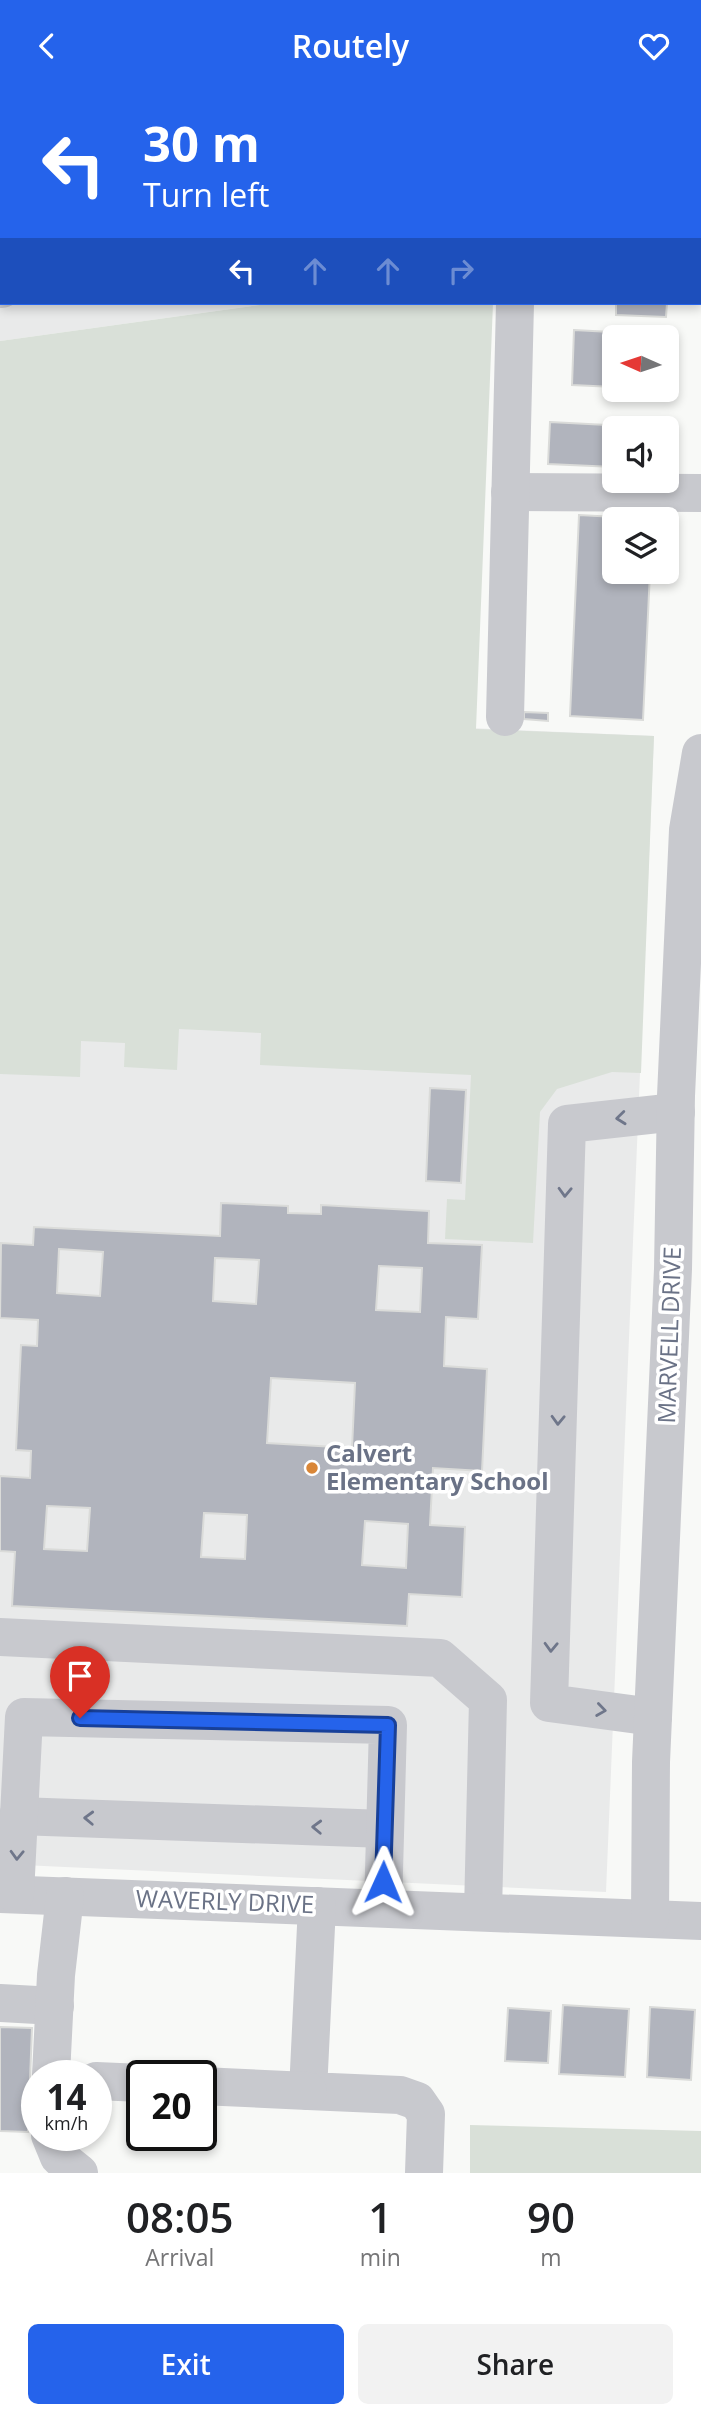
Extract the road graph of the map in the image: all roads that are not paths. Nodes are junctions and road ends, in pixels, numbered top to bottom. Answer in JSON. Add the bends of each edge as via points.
{"nodes":[{"id":1,"x":515,"y":305,"type":"edge"},
{"id":2,"x":510,"y":492,"type":"junction"},
{"id":3,"x":701,"y":493,"type":"edge"},
{"id":4,"x":505,"y":717,"type":"dead end"},
{"id":5,"x":701,"y":753,"type":"edge"},
{"id":6,"x":693,"y":909,"type":"edge"},
{"id":7,"x":684,"y":1102,"type":"edge"},
{"id":8,"x":0,"y":1637,"type":"edge"},
{"id":9,"x":653,"y":1717,"type":"junction"},
{"id":10,"x":18,"y":1816,"type":"junction"},
{"id":11,"x":385,"y":1818,"type":"junction"},
{"id":12,"x":8,"y":1894,"type":"edge"},
{"id":13,"x":65,"y":1896,"type":"junction"},
{"id":14,"x":317,"y":1906,"type":"junction"},
{"id":15,"x":383,"y":1908,"type":"junction"},
{"id":16,"x":483,"y":1912,"type":"junction"},
{"id":17,"x":650,"y":1918,"type":"junction"},
{"id":18,"x":701,"y":1921,"type":"edge"},
{"id":19,"x":0,"y":2003,"type":"edge"},
{"id":20,"x":55,"y":2006,"type":"junction"},
{"id":21,"x":52,"y":2060,"type":"edge"},
{"id":22,"x":217,"y":2087,"type":"edge"},
{"id":23,"x":308,"y":2091,"type":"junction"},
{"id":24,"x":57,"y":2151,"type":"edge"},
{"id":25,"x":79,"y":2173,"type":"edge"},
{"id":26,"x":424,"y":2173,"type":"edge"}],
"edges":[{"from":1,"to":2,"type":"street"},
{"from":2,"to":3,"type":"street"},
{"from":2,"to":4,"type":"street"},
{"from":5,"to":6,"type":"street","name":"MARVELL DRIVE","via":[[688,830]]},
{"from":6,"to":7,"type":"street","name":"MARVELL DRIVE"},
{"from":7,"to":9,"type":"street","name":"MARVELL DRIVE"},
{"from":7,"to":9,"type":"street","one_way":true,"via":[[567,1124],[550,1703]]},
{"from":8,"to":16,"type":"street","via":[[440,1658],[488,1700]]},
{"from":9,"to":17,"type":"street","name":"MARVELL DRIVE"},
{"from":11,"to":10,"type":"street","one_way":true},
{"from":10,"to":11,"type":"street","via":[[24,1717],[388,1725]]},
{"from":10,"to":12,"type":"street","one_way":true},
{"from":11,"to":15,"type":"street"},
{"from":12,"to":13,"type":"street","name":"WAVERLY DRIVE"},
{"from":13,"to":14,"type":"street","name":"WAVERLY DRIVE"},
{"from":13,"to":20,"type":"street"},
{"from":14,"to":15,"type":"street","name":"WAVERLY DRIVE"},
{"from":14,"to":23,"type":"street"},
{"from":15,"to":16,"type":"street","name":"WAVERLY DRIVE"},
{"from":16,"to":17,"type":"street","name":"WAVERLY DRIVE"},
{"from":17,"to":18,"type":"street","name":"WAVERLY DRIVE"},
{"from":19,"to":20,"type":"street"},
{"from":20,"to":21,"type":"street"},
{"from":22,"to":23,"type":"street"},
{"from":23,"to":26,"type":"street","via":[[400,2095],[417,2101],[426,2114]]},
{"from":24,"to":25,"type":"street"}]}
